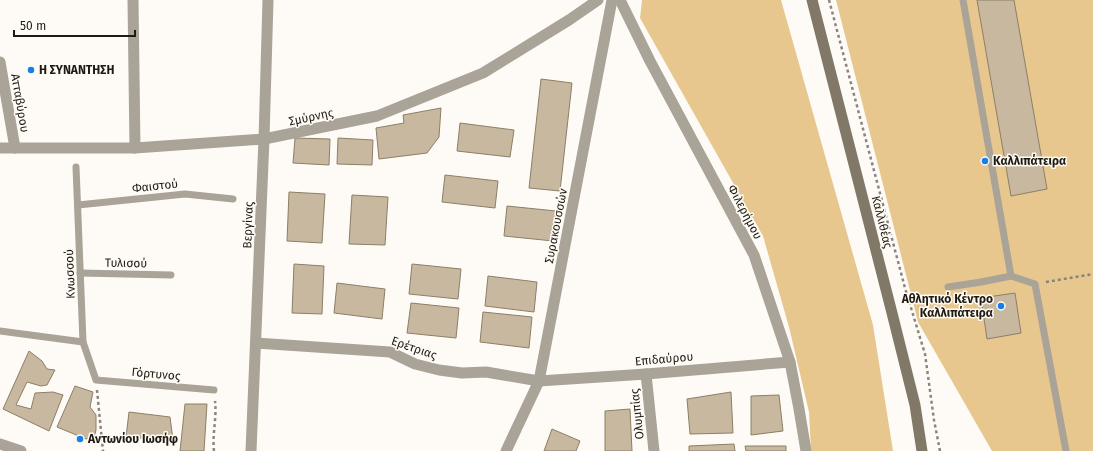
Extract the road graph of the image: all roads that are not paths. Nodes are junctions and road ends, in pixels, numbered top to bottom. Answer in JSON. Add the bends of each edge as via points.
{"nodes":[{"id":1,"x":133,"y":0,"type":"edge"},
{"id":2,"x":268,"y":0,"type":"edge"},
{"id":3,"x":598,"y":0,"type":"edge"},
{"id":4,"x":612,"y":0,"type":"edge"},
{"id":5,"x":620,"y":0,"type":"edge"},
{"id":6,"x":812,"y":0,"type":"edge"},
{"id":7,"x":963,"y":0,"type":"edge"},
{"id":8,"x":0,"y":62,"type":"edge"},
{"id":9,"x":264,"y":139,"type":"junction"},
{"id":10,"x":0,"y":148,"type":"edge"},
{"id":11,"x":15,"y":148,"type":"junction"},
{"id":12,"x":134,"y":148,"type":"junction"},
{"id":13,"x":76,"y":166,"type":"dead end"},
{"id":14,"x":233,"y":199,"type":"dead end"},
{"id":15,"x":78,"y":205,"type":"junction"},
{"id":16,"x":80,"y":273,"type":"junction"},
{"id":17,"x":171,"y":275,"type":"dead end"},
{"id":18,"x":1011,"y":276,"type":"junction"},
{"id":19,"x":948,"y":287,"type":"dead end"},
{"id":20,"x":0,"y":331,"type":"edge"},
{"id":21,"x":83,"y":342,"type":"junction"},
{"id":22,"x":256,"y":342,"type":"junction"},
{"id":23,"x":790,"y":362,"type":"junction"},
{"id":24,"x":646,"y":374,"type":"junction"},
{"id":25,"x":96,"y":380,"type":"joint"},
{"id":26,"x":539,"y":381,"type":"junction"},
{"id":27,"x":214,"y":390,"type":"dead end"},
{"id":28,"x":0,"y":444,"type":"edge"},
{"id":29,"x":21,"y":451,"type":"edge"},
{"id":30,"x":251,"y":451,"type":"edge"},
{"id":31,"x":506,"y":451,"type":"edge"},
{"id":32,"x":654,"y":451,"type":"edge"},
{"id":33,"x":806,"y":451,"type":"edge"},
{"id":34,"x":922,"y":451,"type":"edge"},
{"id":35,"x":1066,"y":451,"type":"edge"}],
"edges":[{"from":1,"to":12,"type":"street"},
{"from":2,"to":9,"type":"street","name":"Βεργίνας"},
{"from":3,"to":9,"type":"street","name":"Σμύρνης","via":[[476,76],[377,116]]},
{"from":4,"to":26,"type":"street","name":"Συρακουσσών"},
{"from":5,"to":23,"type":"street","name":"Φιλερήμου","via":[[754,255]]},
{"from":6,"to":34,"type":"main road","name":"Καλλιθέας","via":[[915,405]]},
{"from":7,"to":18,"type":"lane"},
{"from":8,"to":11,"type":"street","name":"Ατταβύρου"},
{"from":9,"to":12,"type":"street","name":"Σμύρνης"},
{"from":9,"to":22,"type":"street","name":"Βεργίνας"},
{"from":10,"to":11,"type":"street","name":"Σμύρνης"},
{"from":11,"to":12,"type":"street","name":"Σμύρνης"},
{"from":13,"to":15,"type":"lane","name":"Κνωσσού"},
{"from":14,"to":15,"type":"lane","name":"Φαιστού","via":[[185,194]]},
{"from":15,"to":16,"type":"lane","name":"Κνωσσού"},
{"from":16,"to":17,"type":"lane","name":"Τυλισού"},
{"from":16,"to":21,"type":"lane","name":"Κνωσσού"},
{"from":18,"to":19,"type":"lane"},
{"from":18,"to":35,"type":"lane","via":[[1035,284]]},
{"from":20,"to":21,"type":"lane"},
{"from":21,"to":25,"type":"lane","name":"Κνωσσού"},
{"from":22,"to":26,"type":"street","name":"Ερέτριας","via":[[390,352],[415,364],[439,370],[462,373],[486,372]]},
{"from":22,"to":30,"type":"street","name":"Βεργίνας"},
{"from":23,"to":24,"type":"street","name":"Επιδαύρου"},
{"from":23,"to":33,"type":"street","name":"Φιλερήμου"},
{"from":24,"to":26,"type":"street","name":"Επιδαύρου"},
{"from":24,"to":32,"type":"street","name":"Ολυμπίας"},
{"from":25,"to":27,"type":"lane","name":"Γόρτυνος"},
{"from":26,"to":31,"type":"street","name":"Συρακουσσών"},
{"from":28,"to":29,"type":"street"}]}
